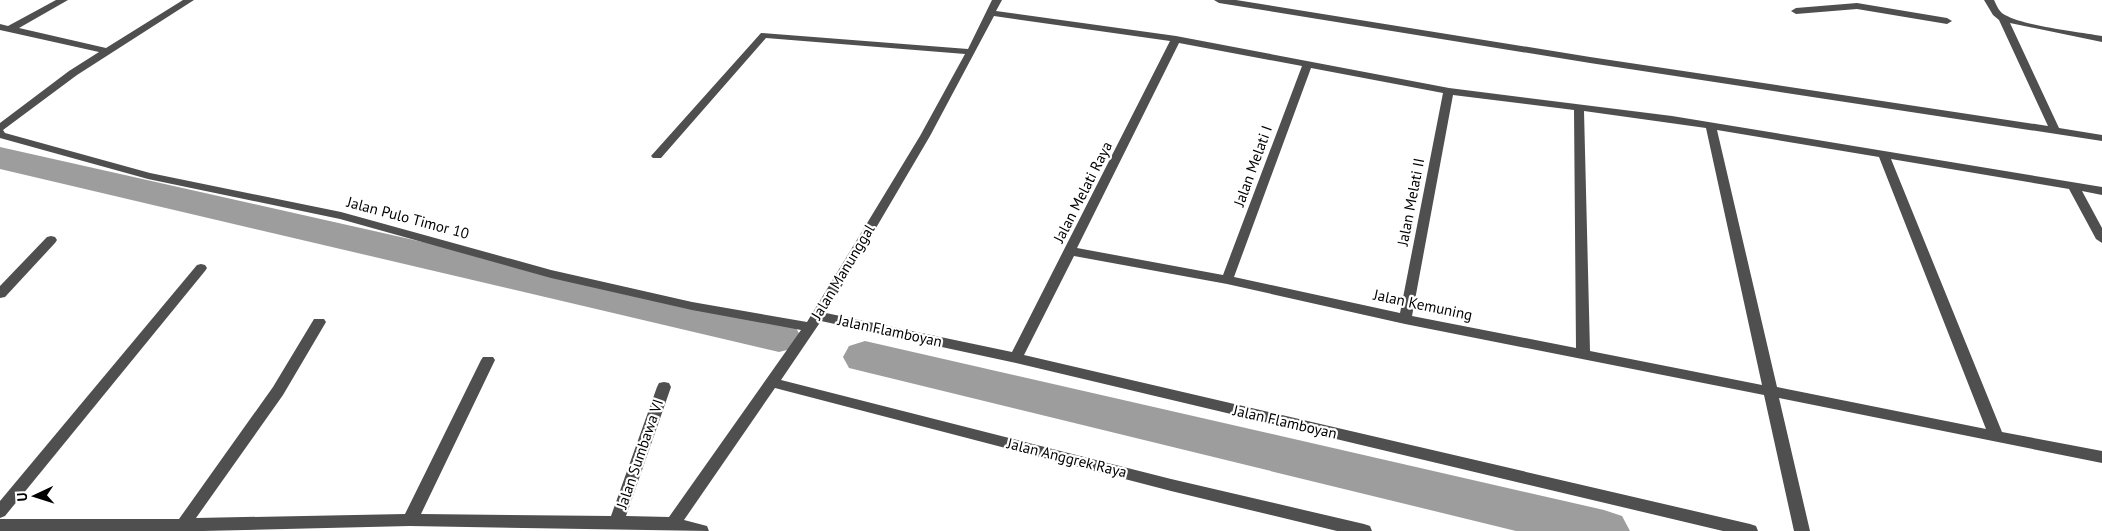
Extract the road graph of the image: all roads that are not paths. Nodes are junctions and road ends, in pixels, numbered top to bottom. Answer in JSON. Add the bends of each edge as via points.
{"nodes":[{"id":1,"x":63,"y":0,"type":"edge"},
{"id":2,"x":189,"y":0,"type":"edge"},
{"id":3,"x":997,"y":0,"type":"edge"},
{"id":4,"x":1219,"y":0,"type":"edge"},
{"id":5,"x":1989,"y":0,"type":"edge"},
{"id":6,"x":1856,"y":3,"type":"edge"},
{"id":7,"x":1796,"y":11,"type":"dead end"},
{"id":8,"x":990,"y":13,"type":"junction"},
{"id":9,"x":2003,"y":18,"type":"junction"},
{"id":10,"x":1947,"y":21,"type":"dead end"},
{"id":11,"x":5,"y":28,"type":"edge"},
{"id":12,"x":1176,"y":39,"type":"junction"},
{"id":13,"x":2102,"y":39,"type":"edge"},
{"id":14,"x":108,"y":51,"type":"junction"},
{"id":15,"x":971,"y":52,"type":"junction"},
{"id":16,"x":1308,"y":64,"type":"junction"},
{"id":17,"x":1449,"y":90,"type":"junction"},
{"id":18,"x":1579,"y":107,"type":"junction"},
{"id":19,"x":1710,"y":126,"type":"junction"},
{"id":20,"x":0,"y":128,"type":"edge"},
{"id":21,"x":2055,"y":131,"type":"junction"},
{"id":22,"x":0,"y":133,"type":"edge"},
{"id":23,"x":2102,"y":138,"type":"edge"},
{"id":24,"x":657,"y":156,"type":"dead end"},
{"id":25,"x":1884,"y":156,"type":"junction"},
{"id":26,"x":2074,"y":186,"type":"junction"},
{"id":27,"x":2102,"y":191,"type":"edge"},
{"id":28,"x":2102,"y":239,"type":"edge"},
{"id":29,"x":51,"y":240,"type":"dead end"},
{"id":30,"x":1070,"y":251,"type":"junction"},
{"id":31,"x":201,"y":268,"type":"dead end"},
{"id":32,"x":1228,"y":280,"type":"junction"},
{"id":33,"x":0,"y":294,"type":"edge"},
{"id":34,"x":1405,"y":319,"type":"junction"},
{"id":35,"x":319,"y":322,"type":"dead end"},
{"id":36,"x":811,"y":326,"type":"junction"},
{"id":37,"x":1583,"y":353,"type":"junction"},
{"id":38,"x":1016,"y":358,"type":"junction"},
{"id":39,"x":488,"y":360,"type":"dead end"},
{"id":40,"x":770,"y":382,"type":"junction"},
{"id":41,"x":664,"y":387,"type":"dead end"},
{"id":42,"x":1770,"y":391,"type":"junction"},
{"id":43,"x":1997,"y":437,"type":"junction"},
{"id":44,"x":2102,"y":457,"type":"edge"},
{"id":45,"x":0,"y":512,"type":"edge"},
{"id":46,"x":410,"y":520,"type":"junction"},
{"id":47,"x":616,"y":522,"type":"junction"},
{"id":48,"x":0,"y":524,"type":"edge"},
{"id":49,"x":670,"y":527,"type":"edge"},
{"id":50,"x":181,"y":528,"type":"edge"},
{"id":51,"x":701,"y":531,"type":"edge"},
{"id":52,"x":1364,"y":531,"type":"edge"},
{"id":53,"x":1750,"y":531,"type":"edge"},
{"id":54,"x":1802,"y":531,"type":"edge"}],
"edges":[{"from":1,"to":11,"type":"street"},
{"from":2,"to":14,"type":"street"},
{"from":3,"to":8,"type":"street","name":"Jalan Manunggal"},
{"from":4,"to":21,"type":"street"},
{"from":5,"to":9,"type":"street"},
{"from":6,"to":7,"type":"street"},
{"from":6,"to":10,"type":"street"},
{"from":8,"to":12,"type":"street"},
{"from":8,"to":15,"type":"street","name":"Jalan Manunggal"},
{"from":9,"to":13,"type":"street"},
{"from":9,"to":21,"type":"street"},
{"from":11,"to":14,"type":"street"},
{"from":12,"to":16,"type":"street"},
{"from":12,"to":30,"type":"street","name":"Jalan Melati Raya"},
{"from":14,"to":20,"type":"street"},
{"from":15,"to":24,"type":"street","via":[[764,35]]},
{"from":15,"to":36,"type":"street","name":"Jalan Manunggal","via":[[925,136]]},
{"from":16,"to":17,"type":"street"},
{"from":16,"to":32,"type":"street","name":"Jalan Melati I"},
{"from":17,"to":18,"type":"street"},
{"from":17,"to":34,"type":"street","name":"Jalan Melati II"},
{"from":18,"to":19,"type":"street"},
{"from":18,"to":37,"type":"street"},
{"from":19,"to":25,"type":"street"},
{"from":19,"to":42,"type":"street"},
{"from":21,"to":23,"type":"street"},
{"from":22,"to":36,"type":"street","name":"Jalan Pulo Timor 10","via":[[148,176],[341,216],[551,274],[692,306]]},
{"from":25,"to":26,"type":"street"},
{"from":25,"to":43,"type":"street"},
{"from":26,"to":27,"type":"street"},
{"from":26,"to":28,"type":"street"},
{"from":29,"to":33,"type":"street"},
{"from":30,"to":32,"type":"street","name":"Jalan Kemuning"},
{"from":30,"to":38,"type":"street","name":"Jalan Melati Raya"},
{"from":31,"to":45,"type":"street"},
{"from":32,"to":34,"type":"street","name":"Jalan Kemuning"},
{"from":34,"to":37,"type":"street","name":"Jalan Kemuning"},
{"from":35,"to":50,"type":"street","via":[[278,391]]},
{"from":36,"to":38,"type":"street","name":"Jalan Flamboyan"},
{"from":36,"to":40,"type":"street","name":"Jalan Manunggal"},
{"from":37,"to":42,"type":"street","name":"Jalan Kemuning"},
{"from":38,"to":53,"type":"street","name":"Jalan Flamboyan"},
{"from":39,"to":46,"type":"street"},
{"from":40,"to":49,"type":"street","name":"Jalan Manunggal"},
{"from":40,"to":52,"type":"street","name":"Jalan Anggrek Raya"},
{"from":41,"to":47,"type":"street","name":"Jalan Sumbawa VI"},
{"from":42,"to":43,"type":"street","name":"Jalan Kemuning"},
{"from":42,"to":54,"type":"street"},
{"from":43,"to":44,"type":"street","name":"Jalan Kemuning"},
{"from":46,"to":47,"type":"street"},
{"from":46,"to":50,"type":"street"},
{"from":47,"to":49,"type":"street"},
{"from":48,"to":50,"type":"street"},
{"from":49,"to":51,"type":"street"}]}
